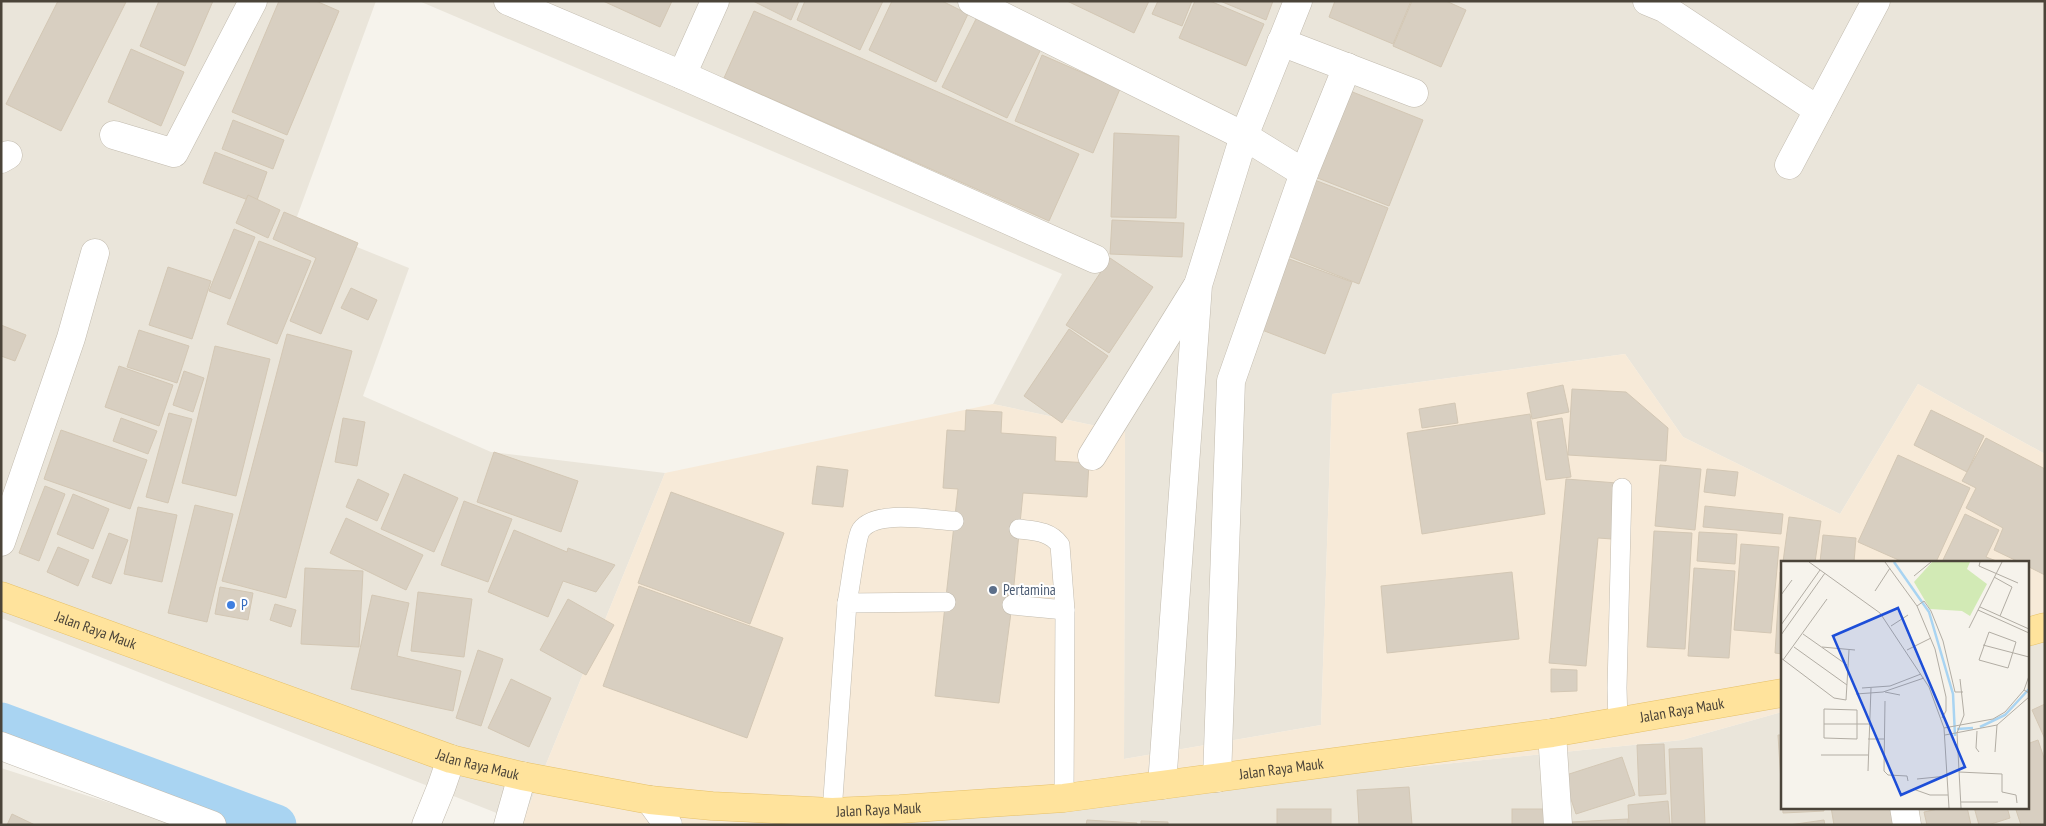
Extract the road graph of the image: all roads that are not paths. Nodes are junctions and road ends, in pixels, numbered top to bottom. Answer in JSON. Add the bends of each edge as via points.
{"nodes":[{"id":1,"x":254,"y":1,"type":"edge"},
{"id":2,"x":508,"y":1,"type":"edge"},
{"id":3,"x":715,"y":1,"type":"edge"},
{"id":4,"x":972,"y":1,"type":"edge"},
{"id":5,"x":1298,"y":1,"type":"edge"},
{"id":6,"x":1876,"y":1,"type":"edge"},
{"id":7,"x":1662,"y":4,"type":"edge"},
{"id":8,"x":1281,"y":42,"type":"junction"},
{"id":9,"x":1347,"y":68,"type":"junction"},
{"id":10,"x":682,"y":75,"type":"junction"},
{"id":11,"x":1414,"y":93,"type":"dead end"},
{"id":12,"x":1818,"y":110,"type":"junction"},
{"id":13,"x":114,"y":135,"type":"dead end"},
{"id":14,"x":1244,"y":136,"type":"junction"},
{"id":15,"x":1789,"y":165,"type":"dead end"},
{"id":16,"x":1304,"y":173,"type":"junction"},
{"id":17,"x":95,"y":253,"type":"dead end"},
{"id":18,"x":1095,"y":258,"type":"dead end"},
{"id":19,"x":1198,"y":285,"type":"junction"},
{"id":20,"x":1192,"y":376,"type":"junction"},
{"id":21,"x":1231,"y":380,"type":"junction"},
{"id":22,"x":1092,"y":456,"type":"dead end"},
{"id":23,"x":1622,"y":488,"type":"dead end"},
{"id":24,"x":954,"y":521,"type":"dead end"},
{"id":25,"x":1019,"y":529,"type":"dead end"},
{"id":26,"x":1,"y":542,"type":"edge"},
{"id":27,"x":1,"y":596,"type":"edge"},
{"id":28,"x":946,"y":602,"type":"dead end"},
{"id":29,"x":847,"y":603,"type":"junction"},
{"id":30,"x":1012,"y":605,"type":"dead end"},
{"id":31,"x":1065,"y":610,"type":"junction"},
{"id":32,"x":2045,"y":627,"type":"edge"},
{"id":33,"x":2028,"y":632,"type":"edge"},
{"id":34,"x":1781,"y":694,"type":"edge"},
{"id":35,"x":1618,"y":723,"type":"junction"},
{"id":36,"x":1552,"y":733,"type":"junction"},
{"id":37,"x":1,"y":746,"type":"edge"},
{"id":38,"x":451,"y":758,"type":"junction"},
{"id":39,"x":522,"y":776,"type":"junction"},
{"id":40,"x":1217,"y":778,"type":"junction"},
{"id":41,"x":1162,"y":785,"type":"junction"},
{"id":42,"x":1064,"y":798,"type":"junction"},
{"id":43,"x":650,"y":800,"type":"junction"},
{"id":44,"x":1904,"y":808,"type":"edge"},
{"id":45,"x":832,"y":812,"type":"junction"},
{"id":46,"x":508,"y":824,"type":"edge"},
{"id":47,"x":212,"y":825,"type":"edge"},
{"id":48,"x":426,"y":825,"type":"edge"},
{"id":49,"x":668,"y":825,"type":"edge"},
{"id":50,"x":1558,"y":825,"type":"edge"},
{"id":51,"x":1907,"y":825,"type":"edge"}],
"edges":[{"from":1,"to":13,"type":"street","via":[[174,153]]},
{"from":2,"to":10,"type":"street"},
{"from":3,"to":10,"type":"street"},
{"from":4,"to":14,"type":"street"},
{"from":5,"to":8,"type":"street"},
{"from":6,"to":12,"type":"street"},
{"from":7,"to":12,"type":"street"},
{"from":8,"to":9,"type":"street"},
{"from":8,"to":14,"type":"street"},
{"from":9,"to":11,"type":"street"},
{"from":9,"to":16,"type":"street"},
{"from":10,"to":18,"type":"street"},
{"from":12,"to":15,"type":"street"},
{"from":14,"to":16,"type":"street"},
{"from":14,"to":19,"type":"street"},
{"from":16,"to":21,"type":"street"},
{"from":17,"to":26,"type":"street","via":[[71,338]]},
{"from":19,"to":20,"type":"street"},
{"from":19,"to":22,"type":"street"},
{"from":20,"to":21,"type":"street"},
{"from":20,"to":41,"type":"street"},
{"from":21,"to":40,"type":"street"},
{"from":23,"to":35,"type":"lane"},
{"from":24,"to":29,"type":"lane","via":[[883,517],[869,522],[860,531]]},
{"from":25,"to":31,"type":"lane","via":[[1047,534],[1060,545]]},
{"from":27,"to":38,"type":"main road","name":"Jalan Raya Mauk"},
{"from":28,"to":29,"type":"lane"},
{"from":29,"to":45,"type":"lane"},
{"from":30,"to":31,"type":"lane"},
{"from":31,"to":42,"type":"lane"},
{"from":32,"to":33,"type":"main road"},
{"from":34,"to":35,"type":"main road","name":"Jalan Raya Mauk"},
{"from":35,"to":36,"type":"main road","name":"Jalan Raya Mauk"},
{"from":36,"to":40,"type":"main road","name":"Jalan Raya Mauk"},
{"from":36,"to":50,"type":"street"},
{"from":37,"to":47,"type":"street"},
{"from":38,"to":39,"type":"main road","name":"Jalan Raya Mauk"},
{"from":38,"to":48,"type":"street"},
{"from":39,"to":43,"type":"main road","name":"Jalan Raya Mauk"},
{"from":39,"to":46,"type":"street"},
{"from":40,"to":41,"type":"main road","name":"Jalan Raya Mauk"},
{"from":41,"to":42,"type":"main road","name":"Jalan Raya Mauk"},
{"from":42,"to":45,"type":"main road","name":"Jalan Raya Mauk"},
{"from":43,"to":45,"type":"main road","name":"Jalan Raya Mauk"},
{"from":43,"to":49,"type":"street"},
{"from":44,"to":51,"type":"street"}]}
